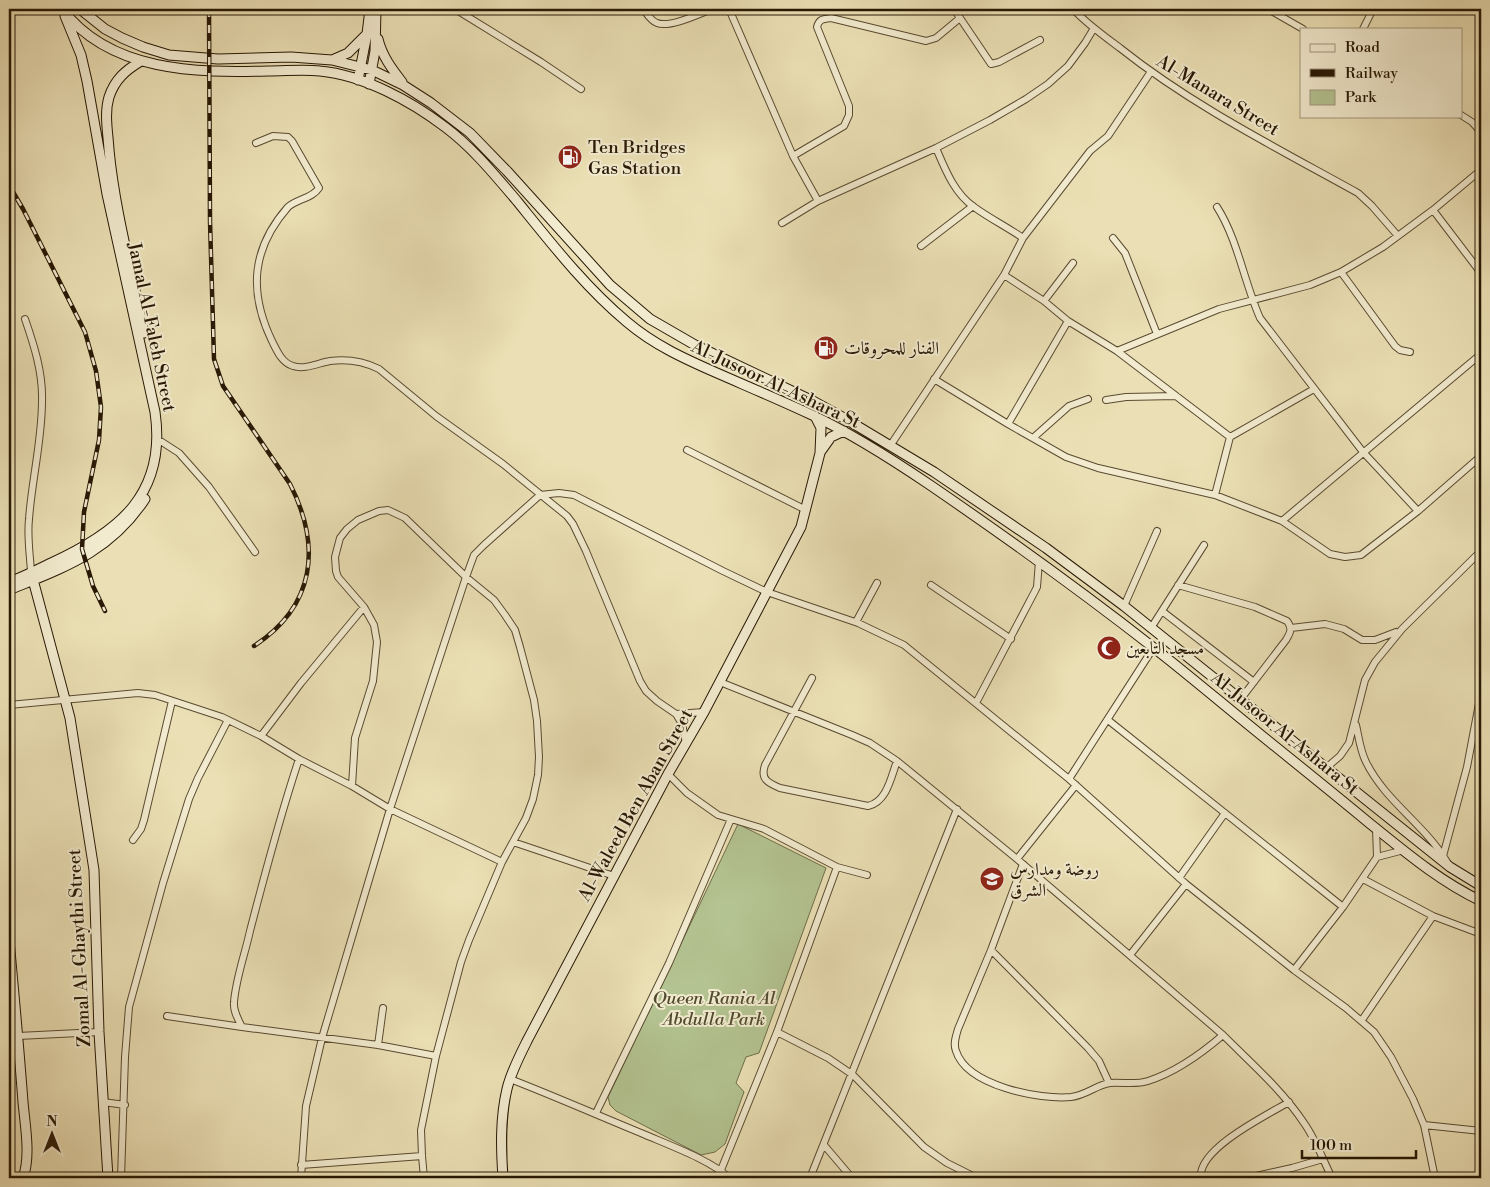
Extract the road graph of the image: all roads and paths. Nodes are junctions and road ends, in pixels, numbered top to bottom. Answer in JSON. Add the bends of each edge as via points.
{"nodes":[{"id":1,"x":62,"y":9,"type":"edge"},
{"id":2,"x":80,"y":9,"type":"edge"},
{"id":3,"x":370,"y":9,"type":"edge"},
{"id":4,"x":376,"y":9,"type":"edge"},
{"id":5,"x":455,"y":9,"type":"edge"},
{"id":6,"x":643,"y":9,"type":"edge"},
{"id":7,"x":712,"y":9,"type":"edge"},
{"id":8,"x":729,"y":9,"type":"edge"},
{"id":9,"x":954,"y":9,"type":"edge"},
{"id":10,"x":1073,"y":9,"type":"edge"},
{"id":11,"x":1268,"y":9,"type":"edge"},
{"id":12,"x":1374,"y":9,"type":"edge"},
{"id":13,"x":960,"y":18,"type":"junction"},
{"id":14,"x":1094,"y":28,"type":"junction"},
{"id":15,"x":1301,"y":28,"type":"edge"},
{"id":16,"x":1364,"y":28,"type":"edge"},
{"id":17,"x":376,"y":30,"type":"junction"},
{"id":18,"x":367,"y":34,"type":"junction"},
{"id":19,"x":1040,"y":40,"type":"dead end"},
{"id":20,"x":332,"y":60,"type":"junction"},
{"id":21,"x":141,"y":61,"type":"junction"},
{"id":22,"x":362,"y":67,"type":"junction"},
{"id":23,"x":372,"y":70,"type":"junction"},
{"id":24,"x":1150,"y":73,"type":"junction"},
{"id":25,"x":358,"y":80,"type":"junction"},
{"id":26,"x":369,"y":84,"type":"junction"},
{"id":27,"x":403,"y":85,"type":"junction"},
{"id":28,"x":581,"y":89,"type":"dead end"},
{"id":29,"x":1462,"y":117,"type":"edge"},
{"id":30,"x":1481,"y":132,"type":"edge"},
{"id":31,"x":256,"y":143,"type":"dead end"},
{"id":32,"x":936,"y":148,"type":"junction"},
{"id":33,"x":793,"y":156,"type":"junction"},
{"id":34,"x":1481,"y":170,"type":"edge"},
{"id":35,"x":818,"y":201,"type":"junction"},
{"id":36,"x":973,"y":206,"type":"junction"},
{"id":37,"x":1218,"y":207,"type":"dead end"},
{"id":38,"x":1433,"y":210,"type":"junction"},
{"id":39,"x":782,"y":223,"type":"dead end"},
{"id":40,"x":1398,"y":236,"type":"junction"},
{"id":41,"x":1023,"y":238,"type":"junction"},
{"id":42,"x":1113,"y":238,"type":"dead end"},
{"id":43,"x":921,"y":246,"type":"dead end"},
{"id":44,"x":1073,"y":263,"type":"dead end"},
{"id":45,"x":1341,"y":272,"type":"junction"},
{"id":46,"x":1481,"y":273,"type":"edge"},
{"id":47,"x":1004,"y":275,"type":"junction"},
{"id":48,"x":1252,"y":300,"type":"junction"},
{"id":49,"x":1044,"y":301,"type":"junction"},
{"id":50,"x":25,"y":319,"type":"dead end"},
{"id":51,"x":1068,"y":321,"type":"junction"},
{"id":52,"x":1157,"y":334,"type":"junction"},
{"id":53,"x":1117,"y":351,"type":"junction"},
{"id":54,"x":1410,"y":352,"type":"dead end"},
{"id":55,"x":1481,"y":354,"type":"edge"},
{"id":56,"x":934,"y":379,"type":"junction"},
{"id":57,"x":1314,"y":388,"type":"junction"},
{"id":58,"x":1176,"y":396,"type":"junction"},
{"id":59,"x":1088,"y":399,"type":"dead end"},
{"id":60,"x":1106,"y":400,"type":"dead end"},
{"id":61,"x":815,"y":416,"type":"junction"},
{"id":62,"x":1008,"y":424,"type":"junction"},
{"id":63,"x":844,"y":432,"type":"junction"},
{"id":64,"x":1230,"y":437,"type":"junction"},
{"id":65,"x":1032,"y":438,"type":"junction"},
{"id":66,"x":162,"y":442,"type":"junction"},
{"id":67,"x":890,"y":446,"type":"junction"},
{"id":68,"x":687,"y":450,"type":"dead end"},
{"id":69,"x":1364,"y":452,"type":"junction"},
{"id":70,"x":820,"y":453,"type":"junction"},
{"id":71,"x":1481,"y":456,"type":"edge"},
{"id":72,"x":934,"y":472,"type":"junction"},
{"id":73,"x":926,"y":483,"type":"junction"},
{"id":74,"x":540,"y":495,"type":"junction"},
{"id":75,"x":1215,"y":495,"type":"junction"},
{"id":76,"x":806,"y":510,"type":"junction"},
{"id":77,"x":1418,"y":511,"type":"junction"},
{"id":78,"x":1282,"y":521,"type":"junction"},
{"id":79,"x":1157,"y":531,"type":"dead end"},
{"id":80,"x":1204,"y":545,"type":"dead end"},
{"id":81,"x":1481,"y":551,"type":"edge"},
{"id":82,"x":255,"y":552,"type":"dead end"},
{"id":83,"x":1038,"y":561,"type":"junction"},
{"id":84,"x":32,"y":576,"type":"junction"},
{"id":85,"x":466,"y":577,"type":"junction"},
{"id":86,"x":11,"y":580,"type":"edge"},
{"id":87,"x":878,"y":583,"type":"dead end"},
{"id":88,"x":931,"y":585,"type":"dead end"},
{"id":89,"x":1178,"y":585,"type":"junction"},
{"id":90,"x":9,"y":590,"type":"edge"},
{"id":91,"x":767,"y":592,"type":"junction"},
{"id":92,"x":1124,"y":606,"type":"junction"},
{"id":93,"x":364,"y":608,"type":"junction"},
{"id":94,"x":1162,"y":611,"type":"junction"},
{"id":95,"x":856,"y":622,"type":"junction"},
{"id":96,"x":1151,"y":628,"type":"junction"},
{"id":97,"x":1291,"y":628,"type":"junction"},
{"id":98,"x":1402,"y":629,"type":"junction"},
{"id":99,"x":1010,"y":639,"type":"junction"},
{"id":100,"x":1154,"y":648,"type":"junction"},
{"id":101,"x":812,"y":678,"type":"dead end"},
{"id":102,"x":720,"y":682,"type":"junction"},
{"id":103,"x":1254,"y":682,"type":"junction"},
{"id":104,"x":1481,"y":693,"type":"edge"},
{"id":105,"x":66,"y":699,"type":"junction"},
{"id":106,"x":1240,"y":700,"type":"junction"},
{"id":107,"x":172,"y":701,"type":"junction"},
{"id":108,"x":976,"y":703,"type":"junction"},
{"id":109,"x":9,"y":705,"type":"edge"},
{"id":110,"x":704,"y":712,"type":"junction"},
{"id":111,"x":794,"y":712,"type":"junction"},
{"id":112,"x":676,"y":714,"type":"junction"},
{"id":113,"x":228,"y":720,"type":"junction"},
{"id":114,"x":1108,"y":720,"type":"junction"},
{"id":115,"x":1356,"y":721,"type":"junction"},
{"id":116,"x":261,"y":736,"type":"junction"},
{"id":117,"x":686,"y":743,"type":"junction"},
{"id":118,"x":299,"y":759,"type":"junction"},
{"id":119,"x":897,"y":761,"type":"junction"},
{"id":120,"x":1326,"y":768,"type":"junction"},
{"id":121,"x":668,"y":774,"type":"junction"},
{"id":122,"x":1069,"y":779,"type":"junction"},
{"id":123,"x":1076,"y":785,"type":"junction"},
{"id":124,"x":352,"y":786,"type":"junction"},
{"id":125,"x":390,"y":809,"type":"junction"},
{"id":126,"x":957,"y":809,"type":"junction"},
{"id":127,"x":1225,"y":813,"type":"junction"},
{"id":128,"x":731,"y":819,"type":"junction"},
{"id":129,"x":1376,"y":828,"type":"junction"},
{"id":130,"x":133,"y":840,"type":"dead end"},
{"id":131,"x":513,"y":842,"type":"junction"},
{"id":132,"x":1404,"y":850,"type":"junction"},
{"id":133,"x":1443,"y":856,"type":"junction"},
{"id":134,"x":1377,"y":857,"type":"junction"},
{"id":135,"x":1017,"y":859,"type":"junction"},
{"id":136,"x":502,"y":862,"type":"junction"},
{"id":137,"x":1023,"y":864,"type":"junction"},
{"id":138,"x":837,"y":867,"type":"junction"},
{"id":139,"x":1450,"y":867,"type":"junction"},
{"id":140,"x":867,"y":875,"type":"dead end"},
{"id":141,"x":614,"y":876,"type":"junction"},
{"id":142,"x":1180,"y":878,"type":"junction"},
{"id":143,"x":1363,"y":879,"type":"junction"},
{"id":144,"x":1186,"y":884,"type":"junction"},
{"id":145,"x":1481,"y":886,"type":"edge"},
{"id":146,"x":1481,"y":901,"type":"edge"},
{"id":147,"x":1343,"y":907,"type":"junction"},
{"id":148,"x":1433,"y":916,"type":"junction"},
{"id":149,"x":1481,"y":934,"type":"edge"},
{"id":150,"x":9,"y":940,"type":"edge"},
{"id":151,"x":991,"y":950,"type":"junction"},
{"id":152,"x":1130,"y":955,"type":"junction"},
{"id":153,"x":1294,"y":970,"type":"junction"},
{"id":154,"x":383,"y":1008,"type":"dead end"},
{"id":155,"x":167,"y":1016,"type":"dead end"},
{"id":156,"x":1362,"y":1020,"type":"junction"},
{"id":157,"x":242,"y":1027,"type":"junction"},
{"id":158,"x":99,"y":1032,"type":"junction"},
{"id":159,"x":777,"y":1032,"type":"junction"},
{"id":160,"x":1223,"y":1035,"type":"junction"},
{"id":161,"x":18,"y":1036,"type":"junction"},
{"id":162,"x":322,"y":1038,"type":"junction"},
{"id":163,"x":378,"y":1045,"type":"junction"},
{"id":164,"x":436,"y":1056,"type":"junction"},
{"id":165,"x":853,"y":1075,"type":"junction"},
{"id":166,"x":510,"y":1078,"type":"junction"},
{"id":167,"x":1109,"y":1083,"type":"junction"},
{"id":168,"x":104,"y":1102,"type":"junction"},
{"id":169,"x":1289,"y":1102,"type":"junction"},
{"id":170,"x":125,"y":1105,"type":"junction"},
{"id":171,"x":596,"y":1113,"type":"junction"},
{"id":172,"x":1424,"y":1125,"type":"junction"},
{"id":173,"x":1481,"y":1131,"type":"edge"},
{"id":174,"x":824,"y":1146,"type":"junction"},
{"id":175,"x":422,"y":1156,"type":"junction"},
{"id":176,"x":1323,"y":1158,"type":"junction"},
{"id":177,"x":302,"y":1165,"type":"junction"},
{"id":178,"x":720,"y":1170,"type":"junction"},
{"id":179,"x":23,"y":1178,"type":"edge"},
{"id":180,"x":108,"y":1178,"type":"edge"},
{"id":181,"x":121,"y":1178,"type":"edge"},
{"id":182,"x":301,"y":1178,"type":"edge"},
{"id":183,"x":424,"y":1178,"type":"edge"},
{"id":184,"x":503,"y":1178,"type":"edge"},
{"id":185,"x":729,"y":1178,"type":"edge"},
{"id":186,"x":810,"y":1178,"type":"edge"},
{"id":187,"x":852,"y":1178,"type":"edge"},
{"id":188,"x":977,"y":1178,"type":"edge"},
{"id":189,"x":1201,"y":1178,"type":"edge"},
{"id":190,"x":1247,"y":1178,"type":"edge"},
{"id":191,"x":1332,"y":1178,"type":"edge"},
{"id":192,"x":1435,"y":1178,"type":"edge"}],
"edges":[{"from":1,"to":21,"type":"main road","name":"Al-Jusoor Al-Ashara St","via":[[95,40]]},
{"from":1,"to":84,"type":"main road","name":"Jamal Al-Faleh Street","via":[[88,81],[107,194],[155,412],[157,440],[148,482],[119,523],[82,549]]},
{"from":2,"to":20,"type":"main road","name":"Al-Jusoor Al-Ashara St","via":[[105,30],[169,55]]},
{"from":3,"to":18,"type":"main road"},
{"from":4,"to":17,"type":"main road"},
{"from":5,"to":28,"type":"street"},
{"from":6,"to":7,"type":"street","via":[[652,20],[667,25]]},
{"from":8,"to":33,"type":"street"},
{"from":9,"to":13,"type":"street"},
{"from":10,"to":14,"type":"street","name":"Al-Manara Street"},
{"from":11,"to":15,"type":"street"},
{"from":12,"to":16,"type":"street"},
{"from":13,"to":19,"type":"street","via":[[991,64]]},
{"from":13,"to":33,"type":"street","via":[[936,38],[926,41],[831,18],[818,22],[817,27],[849,106],[849,116],[844,126]]},
{"from":14,"to":24,"type":"street","name":"Al-Manara Street"},
{"from":14,"to":32,"type":"street","via":[[1073,60],[1048,84]]},
{"from":17,"to":23,"type":"main road"},
{"from":17,"to":27,"type":"main road","via":[[380,47]]},
{"from":18,"to":20,"type":"main road","via":[[348,53]]},
{"from":18,"to":22,"type":"main road"},
{"from":20,"to":22,"type":"main road","name":"Al-Jusoor Al-Ashara St"},
{"from":21,"to":25,"type":"main road","name":"Al-Jusoor Al-Ashara St","via":[[204,71],[317,70]]},
{"from":21,"to":66,"type":"main road","name":"Jamal Al-Faleh Street","via":[[123,72],[115,83],[109,96],[107,126],[112,176],[159,410]]},
{"from":22,"to":23,"type":"main road","name":"Al-Jusoor Al-Ashara St"},
{"from":22,"to":25,"type":"main road"},
{"from":23,"to":26,"type":"main road"},
{"from":23,"to":27,"type":"main road","name":"Al-Jusoor Al-Ashara St"},
{"from":24,"to":40,"type":"street","name":"Al-Manara Street","via":[[1230,124],[1358,193]]},
{"from":24,"to":41,"type":"street","via":[[1108,136],[1090,150]]},
{"from":25,"to":26,"type":"main road","name":"Al-Jusoor Al-Ashara St"},
{"from":26,"to":61,"type":"main road","name":"Al-Jusoor Al-Ashara St","via":[[420,110],[473,150],[566,260],[639,332],[683,358]]},
{"from":27,"to":67,"type":"main road","name":"Al-Jusoor Al-Ashara St","via":[[470,133],[610,285],[650,319],[695,345],[827,408]]},
{"from":29,"to":30,"type":"street"},
{"from":31,"to":74,"type":"street","via":[[272,136],[288,137],[319,188],[315,194],[288,207],[265,240],[259,256],[259,300],[267,331],[286,363],[304,368],[351,360],[379,368]]},
{"from":32,"to":35,"type":"street"},
{"from":32,"to":36,"type":"street","via":[[952,182]]},
{"from":33,"to":35,"type":"street"},
{"from":34,"to":38,"type":"street"},
{"from":35,"to":39,"type":"street"},
{"from":36,"to":41,"type":"street"},
{"from":36,"to":43,"type":"street"},
{"from":37,"to":48,"type":"street","via":[[1226,220]]},
{"from":38,"to":40,"type":"street"},
{"from":38,"to":46,"type":"street"},
{"from":40,"to":45,"type":"street"},
{"from":41,"to":47,"type":"street"},
{"from":42,"to":52,"type":"street","via":[[1125,253]]},
{"from":44,"to":49,"type":"street"},
{"from":45,"to":48,"type":"street","via":[[1310,285]]},
{"from":45,"to":54,"type":"street","via":[[1395,346]]},
{"from":47,"to":49,"type":"street"},
{"from":47,"to":56,"type":"street"},
{"from":48,"to":52,"type":"street","via":[[1219,309]]},
{"from":48,"to":57,"type":"street","via":[[1260,318]]},
{"from":49,"to":51,"type":"street"},
{"from":50,"to":84,"type":"street","via":[[34,345],[42,400],[28,536]]},
{"from":51,"to":53,"type":"street"},
{"from":51,"to":62,"type":"street"},
{"from":52,"to":53,"type":"street"},
{"from":53,"to":58,"type":"street"},
{"from":55,"to":69,"type":"street"},
{"from":56,"to":62,"type":"street"},
{"from":56,"to":67,"type":"street"},
{"from":57,"to":64,"type":"street"},
{"from":57,"to":69,"type":"street"},
{"from":58,"to":60,"type":"street"},
{"from":58,"to":64,"type":"street"},
{"from":59,"to":65,"type":"street","via":[[1069,406]]},
{"from":61,"to":63,"type":"main road","name":"Al-Jusoor Al-Ashara St"},
{"from":61,"to":70,"type":"main road","name":"Al-Waleed Ben Aban Street","via":[[821,428]]},
{"from":62,"to":65,"type":"street"},
{"from":63,"to":70,"type":"main road","name":"Al-Waleed Ben Aban Street","via":[[831,437]]},
{"from":63,"to":73,"type":"main road","name":"Al-Jusoor Al-Ashara St"},
{"from":64,"to":75,"type":"street"},
{"from":65,"to":75,"type":"street","via":[[1098,468]]},
{"from":66,"to":82,"type":"street","via":[[179,453],[209,487]]},
{"from":66,"to":84,"type":"main road","name":"Jamal Al-Faleh Street","via":[[161,457],[146,499],[124,527],[83,558]]},
{"from":67,"to":72,"type":"main road","name":"Al-Jusoor Al-Ashara St"},
{"from":68,"to":76,"type":"street"},
{"from":69,"to":77,"type":"street"},
{"from":69,"to":78,"type":"street"},
{"from":70,"to":76,"type":"main road","name":"Al-Waleed Ben Aban Street"},
{"from":71,"to":77,"type":"street"},
{"from":72,"to":73,"type":"main road"},
{"from":72,"to":92,"type":"main road","name":"Al-Jusoor Al-Ashara St"},
{"from":73,"to":83,"type":"main road","name":"Al-Jusoor Al-Ashara St"},
{"from":74,"to":85,"type":"street","via":[[474,556]]},
{"from":74,"to":91,"type":"street","via":[[559,493],[574,496]]},
{"from":74,"to":112,"type":"street","via":[[573,524],[646,691]]},
{"from":75,"to":78,"type":"street"},
{"from":76,"to":91,"type":"main road","name":"Al-Waleed Ben Aban Street","via":[[801,527]]},
{"from":77,"to":78,"type":"street","via":[[1360,556],[1330,554]]},
{"from":79,"to":92,"type":"street"},
{"from":80,"to":89,"type":"street"},
{"from":81,"to":98,"type":"street"},
{"from":83,"to":99,"type":"street","via":[[1037,587]]},
{"from":83,"to":100,"type":"main road","name":"Al-Jusoor Al-Ashara St"},
{"from":84,"to":86,"type":"main road","name":"Jamal Al-Faleh Street"},
{"from":84,"to":90,"type":"main road","name":"Jamal Al-Faleh Street"},
{"from":84,"to":105,"type":"main road","name":"Zomal Al-Ghaythi Street"},
{"from":85,"to":93,"type":"street","via":[[405,518],[388,510],[379,511],[347,529],[340,538],[335,558],[338,577]]},
{"from":85,"to":125,"type":"street"},
{"from":85,"to":131,"type":"street","via":[[494,600],[515,630],[534,700],[538,775],[526,818]]},
{"from":87,"to":95,"type":"street"},
{"from":88,"to":99,"type":"street"},
{"from":89,"to":94,"type":"street"},
{"from":89,"to":97,"type":"street","via":[[1255,607],[1287,621]]},
{"from":91,"to":95,"type":"street"},
{"from":91,"to":102,"type":"main road","name":"Al-Waleed Ben Aban Street"},
{"from":92,"to":96,"type":"main road","name":"Al-Jusoor Al-Ashara St"},
{"from":93,"to":116,"type":"street"},
{"from":93,"to":124,"type":"street","via":[[374,625],[377,642],[373,681],[355,738]]},
{"from":94,"to":96,"type":"street"},
{"from":94,"to":103,"type":"street"},
{"from":95,"to":108,"type":"street","via":[[904,645]]},
{"from":96,"to":106,"type":"main road","name":"Al-Jusoor Al-Ashara St"},
{"from":97,"to":98,"type":"street","via":[[1334,625],[1362,640],[1388,637]]},
{"from":97,"to":103,"type":"street","via":[[1286,640]]},
{"from":98,"to":115,"type":"street","via":[[1365,680]]},
{"from":99,"to":108,"type":"street"},
{"from":100,"to":114,"type":"street"},
{"from":100,"to":129,"type":"main road","name":"Al-Jusoor Al-Ashara St"},
{"from":101,"to":111,"type":"street"},
{"from":102,"to":110,"type":"main road","name":"Al-Waleed Ben Aban Street"},
{"from":102,"to":111,"type":"street"},
{"from":103,"to":106,"type":"street"},
{"from":104,"to":133,"type":"street","via":[[1467,767]]},
{"from":105,"to":107,"type":"street","via":[[145,693]]},
{"from":105,"to":109,"type":"street"},
{"from":105,"to":158,"type":"main road","name":"Zomal Al-Ghaythi Street","via":[[94,870]]},
{"from":106,"to":120,"type":"main road","name":"Al-Jusoor Al-Ashara St"},
{"from":107,"to":113,"type":"street"},
{"from":107,"to":130,"type":"street","via":[[144,820]]},
{"from":108,"to":122,"type":"street"},
{"from":110,"to":112,"type":"street"},
{"from":110,"to":117,"type":"main road","name":"Al-Waleed Ben Aban Street"},
{"from":111,"to":119,"type":"street","via":[[864,741]]},
{"from":111,"to":119,"type":"street","via":[[762,772],[770,784],[868,806],[875,804],[886,791]]},
{"from":112,"to":117,"type":"street"},
{"from":113,"to":116,"type":"street"},
{"from":113,"to":170,"type":"street","via":[[189,799],[143,955],[130,1007]]},
{"from":114,"to":122,"type":"street"},
{"from":114,"to":127,"type":"street"},
{"from":115,"to":120,"type":"street","via":[[1349,744]]},
{"from":115,"to":133,"type":"street","via":[[1360,746],[1368,766]]},
{"from":116,"to":118,"type":"street"},
{"from":117,"to":121,"type":"main road","name":"Al-Waleed Ben Aban Street"},
{"from":118,"to":124,"type":"street"},
{"from":118,"to":157,"type":"street","via":[[270,854],[234,1002]]},
{"from":119,"to":126,"type":"street"},
{"from":120,"to":139,"type":"main road","name":"Al-Jusoor Al-Ashara St"},
{"from":121,"to":128,"type":"street","via":[[700,804]]},
{"from":121,"to":141,"type":"main road","name":"Al-Waleed Ben Aban Street"},
{"from":122,"to":123,"type":"street"},
{"from":123,"to":135,"type":"street"},
{"from":123,"to":142,"type":"street"},
{"from":124,"to":125,"type":"street"},
{"from":125,"to":136,"type":"street"},
{"from":125,"to":162,"type":"street"},
{"from":126,"to":135,"type":"street"},
{"from":126,"to":165,"type":"street"},
{"from":127,"to":142,"type":"street"},
{"from":127,"to":147,"type":"street"},
{"from":128,"to":138,"type":"street","via":[[764,829]]},
{"from":128,"to":171,"type":"street","via":[[669,963]]},
{"from":129,"to":132,"type":"main road","name":"Al-Jusoor Al-Ashara St"},
{"from":129,"to":134,"type":"street"},
{"from":131,"to":136,"type":"street"},
{"from":131,"to":141,"type":"street"},
{"from":132,"to":134,"type":"street"},
{"from":132,"to":146,"type":"main road","name":"Al-Jusoor Al-Ashara St","via":[[1441,879]]},
{"from":133,"to":139,"type":"street"},
{"from":134,"to":143,"type":"street"},
{"from":135,"to":137,"type":"street"},
{"from":136,"to":164,"type":"street","via":[[462,962]]},
{"from":137,"to":151,"type":"street"},
{"from":137,"to":152,"type":"street"},
{"from":138,"to":140,"type":"street"},
{"from":138,"to":159,"type":"street"},
{"from":139,"to":145,"type":"main road","name":"Al-Jusoor Al-Ashara St"},
{"from":141,"to":166,"type":"main road","name":"Al-Waleed Ben Aban Street"},
{"from":142,"to":144,"type":"street"},
{"from":143,"to":147,"type":"street"},
{"from":143,"to":148,"type":"street"},
{"from":144,"to":152,"type":"street"},
{"from":144,"to":153,"type":"street"},
{"from":147,"to":153,"type":"street"},
{"from":148,"to":149,"type":"street"},
{"from":148,"to":156,"type":"street"},
{"from":150,"to":161,"type":"main road"},
{"from":151,"to":167,"type":"street","via":[[1088,1048],[1099,1061]]},
{"from":151,"to":167,"type":"street","via":[[958,1029],[956,1052],[962,1062],[982,1079],[1004,1088],[1041,1096],[1080,1096]]},
{"from":152,"to":160,"type":"street"},
{"from":153,"to":156,"type":"street"},
{"from":154,"to":163,"type":"street"},
{"from":155,"to":157,"type":"street"},
{"from":156,"to":172,"type":"street","via":[[1391,1057]]},
{"from":157,"to":162,"type":"street"},
{"from":158,"to":161,"type":"street"},
{"from":158,"to":168,"type":"main road","name":"Zomal Al-Ghaythi Street"},
{"from":159,"to":165,"type":"street"},
{"from":159,"to":178,"type":"street"},
{"from":160,"to":167,"type":"street","via":[[1199,1055],[1152,1079]]},
{"from":160,"to":169,"type":"street"},
{"from":161,"to":179,"type":"main road","via":[[26,1145]]},
{"from":162,"to":163,"type":"street"},
{"from":162,"to":177,"type":"street","via":[[306,1106]]},
{"from":163,"to":164,"type":"street"},
{"from":164,"to":175,"type":"street","via":[[422,1121]]},
{"from":165,"to":174,"type":"street"},
{"from":165,"to":188,"type":"street","via":[[924,1147]]},
{"from":166,"to":171,"type":"street"},
{"from":166,"to":184,"type":"main road","name":"Al-Waleed Ben Aban Street","via":[[502,1122]]},
{"from":168,"to":170,"type":"street"},
{"from":168,"to":180,"type":"main road","name":"Zomal Al-Ghaythi Street"},
{"from":169,"to":176,"type":"street"},
{"from":169,"to":189,"type":"street","via":[[1227,1139],[1211,1153],[1203,1166]]},
{"from":170,"to":181,"type":"street"},
{"from":171,"to":178,"type":"street"},
{"from":172,"to":173,"type":"street"},
{"from":172,"to":192,"type":"street"},
{"from":174,"to":186,"type":"street"},
{"from":174,"to":187,"type":"street"},
{"from":175,"to":177,"type":"street"},
{"from":175,"to":183,"type":"street"},
{"from":176,"to":190,"type":"street"},
{"from":176,"to":191,"type":"street"},
{"from":177,"to":182,"type":"street"},
{"from":178,"to":185,"type":"street"}]}
